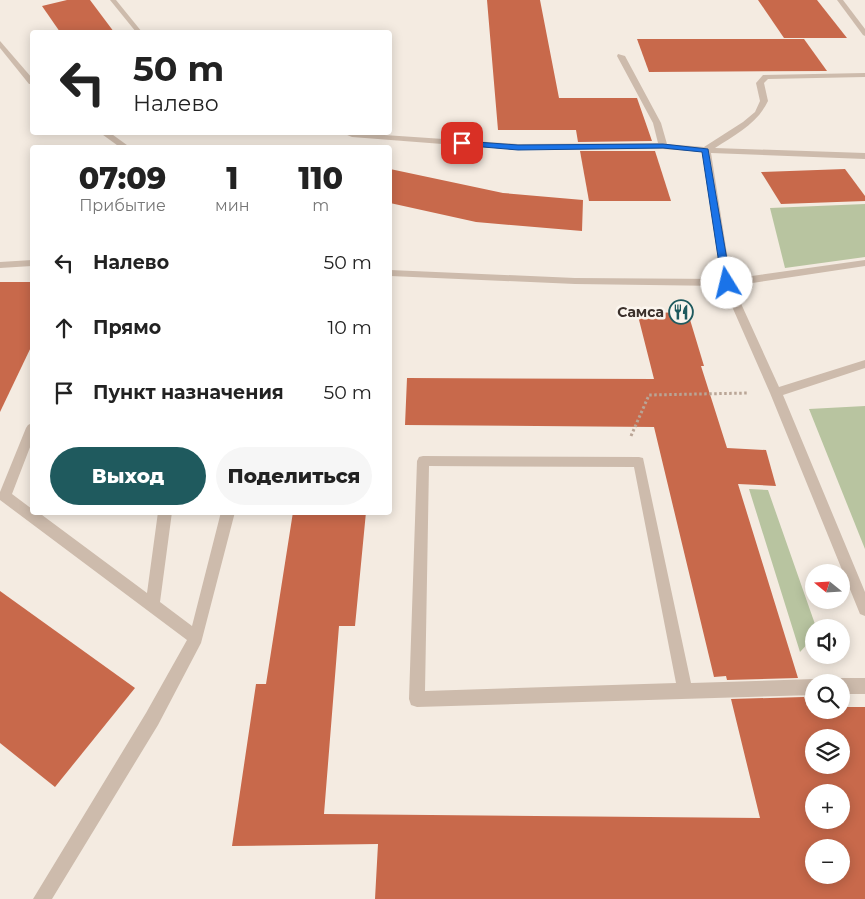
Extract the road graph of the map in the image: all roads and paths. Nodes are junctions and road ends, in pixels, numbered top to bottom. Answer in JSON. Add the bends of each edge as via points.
{"nodes":[{"id":1,"x":113,"y":0,"type":"edge"},
{"id":2,"x":840,"y":0,"type":"edge"},
{"id":3,"x":137,"y":30,"type":"edge"},
{"id":4,"x":865,"y":34,"type":"edge"},
{"id":5,"x":0,"y":43,"type":"edge"},
{"id":6,"x":621,"y":56,"type":"dead end"},
{"id":7,"x":865,"y":75,"type":"edge"},
{"id":8,"x":30,"y":80,"type":"edge"},
{"id":9,"x":108,"y":135,"type":"edge"},
{"id":10,"x":352,"y":135,"type":"edge"},
{"id":11,"x":122,"y":145,"type":"edge"},
{"id":12,"x":663,"y":146,"type":"junction"},
{"id":13,"x":706,"y":150,"type":"junction"},
{"id":14,"x":865,"y":156,"type":"edge"},
{"id":15,"x":30,"y":263,"type":"edge"},
{"id":16,"x":865,"y":263,"type":"edge"},
{"id":17,"x":0,"y":265,"type":"edge"},
{"id":18,"x":392,"y":273,"type":"edge"},
{"id":19,"x":727,"y":283,"type":"junction"},
{"id":20,"x":865,"y":364,"type":"edge"},
{"id":21,"x":776,"y":393,"type":"junction"},
{"id":22,"x":30,"y":433,"type":"edge"},
{"id":23,"x":618,"y":462,"type":"junction"},
{"id":24,"x":30,"y":515,"type":"edge"},
{"id":25,"x":31,"y":515,"type":"edge"},
{"id":26,"x":165,"y":515,"type":"edge"},
{"id":27,"x":227,"y":515,"type":"edge"},
{"id":28,"x":152,"y":605,"type":"junction"},
{"id":29,"x":865,"y":610,"type":"edge"},
{"id":30,"x":196,"y":638,"type":"junction"},
{"id":31,"x":850,"y":686,"type":"edge"},
{"id":32,"x":865,"y":686,"type":"edge"},
{"id":33,"x":805,"y":687,"type":"edge"},
{"id":34,"x":685,"y":691,"type":"junction"},
{"id":35,"x":42,"y":899,"type":"edge"}],
"edges":[{"from":1,"to":3,"type":"lane"},
{"from":2,"to":4,"type":"lane"},
{"from":5,"to":8,"type":"lane"},
{"from":6,"to":12,"type":"lane","via":[[658,123]]},
{"from":7,"to":13,"type":"lane","via":[[766,77],[760,83],[764,101],[758,113]]},
{"from":9,"to":11,"type":"lane"},
{"from":10,"to":12,"type":"lane","via":[[518,147]]},
{"from":12,"to":13,"type":"lane"},
{"from":13,"to":14,"type":"lane"},
{"from":13,"to":19,"type":"lane"},
{"from":15,"to":17,"type":"lane"},
{"from":16,"to":19,"type":"lane"},
{"from":18,"to":19,"type":"lane"},
{"from":19,"to":21,"type":"lane"},
{"from":20,"to":21,"type":"lane"},
{"from":21,"to":23,"type":"path","via":[[649,394]]},
{"from":21,"to":29,"type":"lane"},
{"from":22,"to":24,"type":"lane","via":[[5,496]]},
{"from":23,"to":34,"type":"lane","via":[[638,462]]},
{"from":23,"to":34,"type":"lane","via":[[423,461],[416,699]]},
{"from":25,"to":28,"type":"lane"},
{"from":26,"to":28,"type":"lane"},
{"from":27,"to":30,"type":"lane"},
{"from":28,"to":30,"type":"lane"},
{"from":30,"to":35,"type":"lane","via":[[152,719]]},
{"from":31,"to":32,"type":"lane"},
{"from":33,"to":34,"type":"lane"}]}
